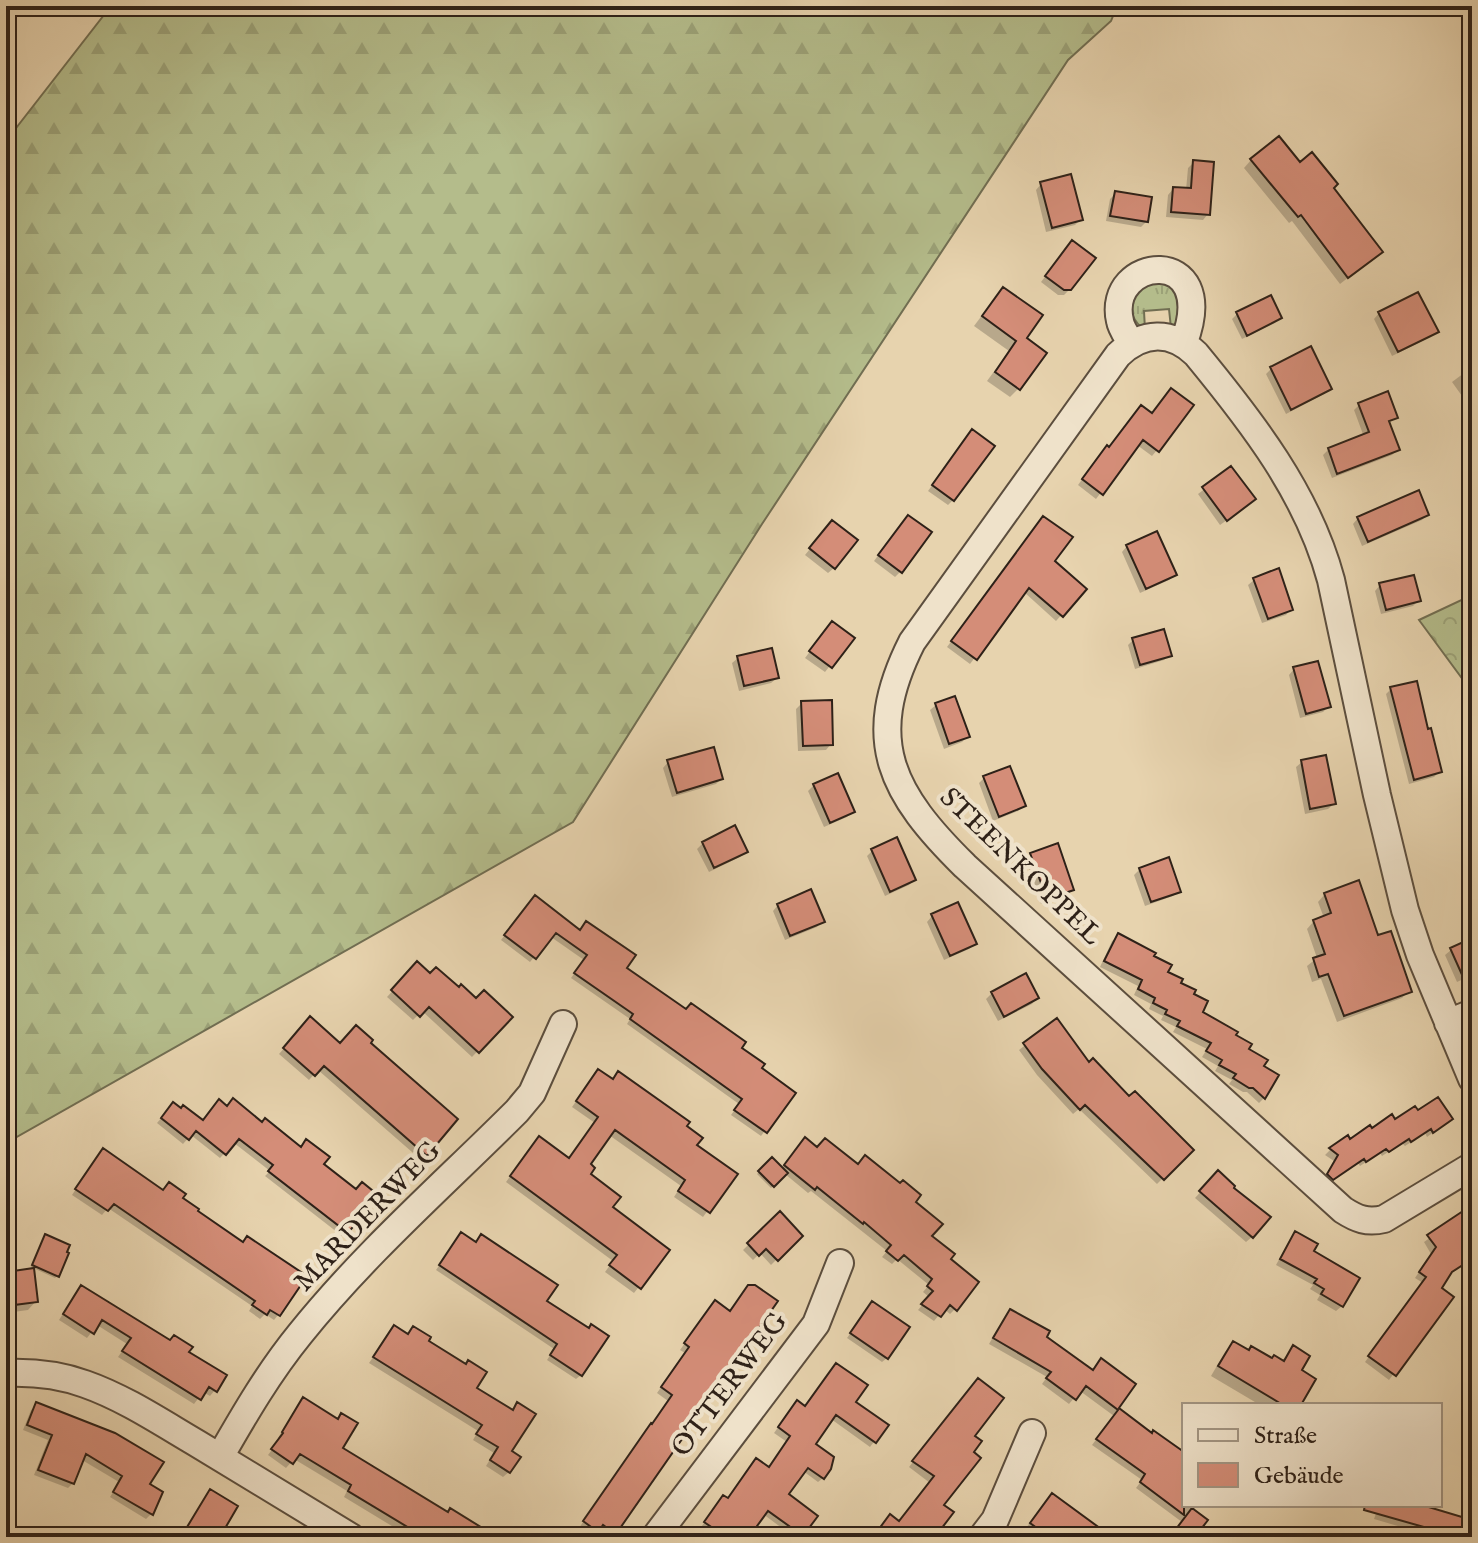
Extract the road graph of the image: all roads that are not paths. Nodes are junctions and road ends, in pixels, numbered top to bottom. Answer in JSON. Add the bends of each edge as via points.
{"nodes":[{"id":1,"x":1184,"y":342,"type":"junction"},
{"id":2,"x":1131,"y":343,"type":"junction"},
{"id":3,"x":1460,"y":1018,"type":"edge"},
{"id":4,"x":563,"y":1024,"type":"dead end"},
{"id":5,"x":1472,"y":1079,"type":"edge"},
{"id":6,"x":1472,"y":1166,"type":"edge"},
{"id":7,"x":840,"y":1263,"type":"dead end"},
{"id":8,"x":6,"y":1373,"type":"edge"},
{"id":9,"x":1032,"y":1433,"type":"dead end"},
{"id":10,"x":220,"y":1457,"type":"junction"},
{"id":11,"x":351,"y":1537,"type":"edge"},
{"id":12,"x":655,"y":1537,"type":"edge"},
{"id":13,"x":982,"y":1537,"type":"edge"}],
"edges":[{"from":1,"to":2,"type":"street","via":[[1148,338]]},
{"from":1,"to":2,"type":"street","via":[[1192,299],[1186,284],[1172,272],[1154,269],[1137,274],[1118,304],[1120,323]]},
{"from":1,"to":3,"type":"street","via":[[1284,472],[1327,563],[1405,910],[1420,955]]},
{"from":2,"to":6,"type":"street","name":"STEENKOPPEL","via":[[912,642],[895,679],[888,716],[890,757],[900,786],[928,828],[965,866],[1343,1210],[1363,1220],[1384,1219]]},
{"from":3,"to":5,"type":"street"},
{"from":4,"to":10,"type":"street","name":"MARDERWEG","via":[[532,1093],[360,1265],[301,1332]]},
{"from":7,"to":12,"type":"street","name":"OTTERWEG","via":[[816,1324]]},
{"from":8,"to":10,"type":"street","via":[[84,1383]]},
{"from":9,"to":13,"type":"street","via":[[995,1520]]},
{"from":10,"to":11,"type":"street"}]}
